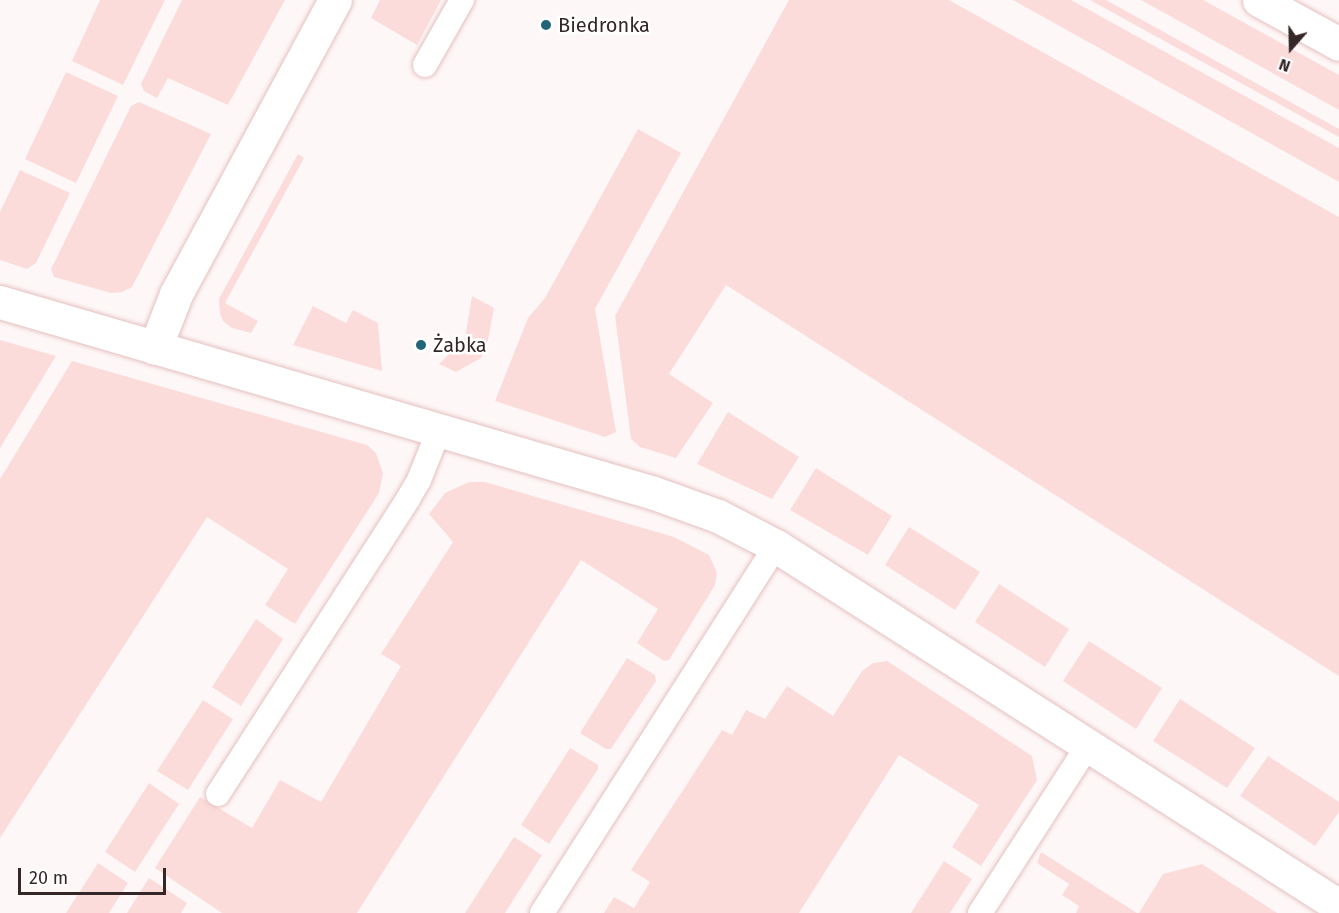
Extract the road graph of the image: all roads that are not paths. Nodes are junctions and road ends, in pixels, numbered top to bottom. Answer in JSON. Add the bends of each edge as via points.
{"nodes":[{"id":1,"x":335,"y":0,"type":"edge"},
{"id":2,"x":462,"y":0,"type":"edge"},
{"id":3,"x":1259,"y":0,"type":"edge"},
{"id":4,"x":1339,"y":44,"type":"edge"},
{"id":5,"x":425,"y":65,"type":"dead end"},
{"id":6,"x":0,"y":302,"type":"edge"},
{"id":7,"x":155,"y":348,"type":"junction"},
{"id":8,"x":439,"y":430,"type":"junction"},
{"id":9,"x":776,"y":546,"type":"junction"},
{"id":10,"x":1089,"y":744,"type":"junction"},
{"id":11,"x":218,"y":794,"type":"dead end"},
{"id":12,"x":1339,"y":906,"type":"edge"},
{"id":13,"x":542,"y":913,"type":"edge"},
{"id":14,"x":980,"y":913,"type":"edge"}],
"edges":[{"from":1,"to":7,"type":"street","via":[[176,294]]},
{"from":2,"to":5,"type":"lane"},
{"from":3,"to":4,"type":"street"},
{"from":6,"to":7,"type":"street"},
{"from":7,"to":8,"type":"street"},
{"from":8,"to":9,"type":"street","via":[[687,504]]},
{"from":8,"to":11,"type":"lane","via":[[408,499]]},
{"from":9,"to":10,"type":"street"},
{"from":9,"to":13,"type":"lane"},
{"from":10,"to":12,"type":"street"},
{"from":10,"to":14,"type":"lane"}]}
